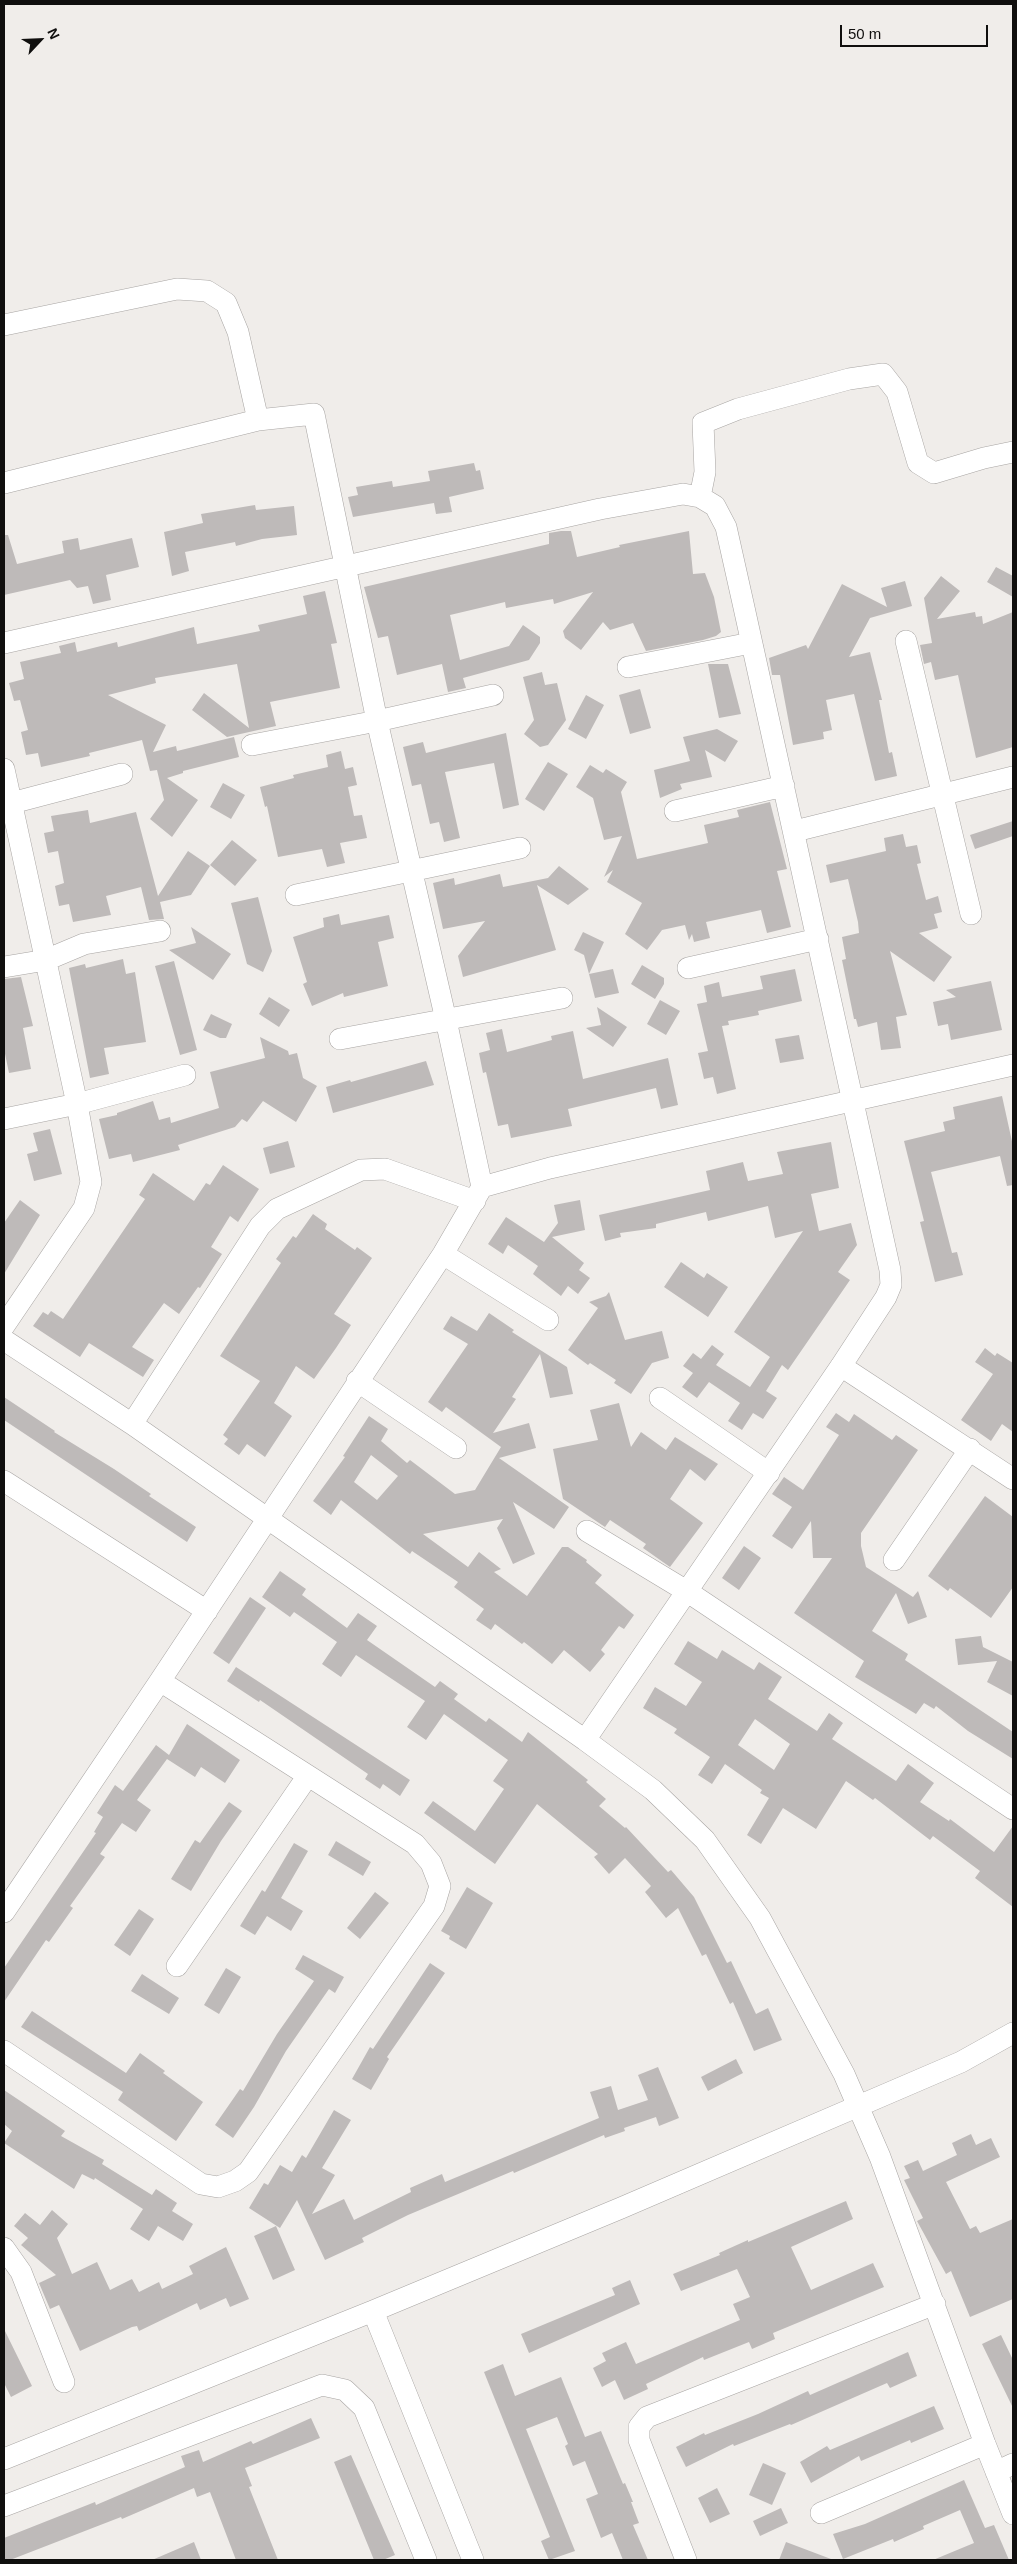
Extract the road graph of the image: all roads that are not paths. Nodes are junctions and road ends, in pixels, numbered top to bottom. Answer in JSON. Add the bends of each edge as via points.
{"nodes":[{"id":1,"x":4,"y":325,"type":"edge"},
{"id":2,"x":258,"y":420,"type":"junction"},
{"id":3,"x":1013,"y":452,"type":"edge"},
{"id":4,"x":4,"y":483,"type":"edge"},
{"id":5,"x":700,"y":497,"type":"junction"},
{"id":6,"x":345,"y":566,"type":"junction"},
{"id":7,"x":906,"y":641,"type":"dead end"},
{"id":8,"x":751,"y":643,"type":"junction"},
{"id":9,"x":4,"y":644,"type":"edge"},
{"id":10,"x":628,"y":667,"type":"dead end"},
{"id":11,"x":493,"y":695,"type":"dead end"},
{"id":12,"x":377,"y":722,"type":"junction"},
{"id":13,"x":252,"y":746,"type":"dead end"},
{"id":14,"x":4,"y":769,"type":"edge"},
{"id":15,"x":122,"y":774,"type":"dead end"},
{"id":16,"x":1013,"y":777,"type":"edge"},
{"id":17,"x":784,"y":786,"type":"junction"},
{"id":18,"x":942,"y":795,"type":"junction"},
{"id":19,"x":7,"y":804,"type":"edge"},
{"id":20,"x":675,"y":811,"type":"dead end"},
{"id":21,"x":794,"y":831,"type":"junction"},
{"id":22,"x":520,"y":848,"type":"dead end"},
{"id":23,"x":412,"y":869,"type":"junction"},
{"id":24,"x":296,"y":895,"type":"dead end"},
{"id":25,"x":971,"y":914,"type":"dead end"},
{"id":26,"x":160,"y":931,"type":"dead end"},
{"id":27,"x":818,"y":939,"type":"junction"},
{"id":28,"x":46,"y":960,"type":"junction"},
{"id":29,"x":4,"y":967,"type":"edge"},
{"id":30,"x":688,"y":968,"type":"dead end"},
{"id":31,"x":562,"y":998,"type":"dead end"},
{"id":32,"x":446,"y":1020,"type":"junction"},
{"id":33,"x":340,"y":1039,"type":"dead end"},
{"id":34,"x":1013,"y":1065,"type":"edge"},
{"id":35,"x":185,"y":1075,"type":"dead end"},
{"id":36,"x":852,"y":1102,"type":"junction"},
{"id":37,"x":76,"y":1104,"type":"junction"},
{"id":38,"x":4,"y":1119,"type":"edge"},
{"id":39,"x":478,"y":1194,"type":"junction"},
{"id":40,"x":443,"y":1254,"type":"junction"},
{"id":41,"x":548,"y":1320,"type":"dead end"},
{"id":42,"x":4,"y":1326,"type":"edge"},
{"id":43,"x":4,"y":1340,"type":"edge"},
{"id":44,"x":841,"y":1366,"type":"junction"},
{"id":45,"x":357,"y":1381,"type":"junction"},
{"id":46,"x":660,"y":1398,"type":"dead end"},
{"id":47,"x":132,"y":1424,"type":"junction"},
{"id":48,"x":456,"y":1448,"type":"dead end"},
{"id":49,"x":970,"y":1449,"type":"junction"},
{"id":50,"x":769,"y":1473,"type":"junction"},
{"id":51,"x":1012,"y":1474,"type":"edge"},
{"id":52,"x":4,"y":1481,"type":"edge"},
{"id":53,"x":268,"y":1519,"type":"junction"},
{"id":54,"x":587,"y":1531,"type":"dead end"},
{"id":55,"x":894,"y":1560,"type":"dead end"},
{"id":56,"x":688,"y":1592,"type":"junction"},
{"id":57,"x":207,"y":1611,"type":"junction"},
{"id":58,"x":160,"y":1681,"type":"junction"},
{"id":59,"x":585,"y":1740,"type":"junction"},
{"id":60,"x":308,"y":1777,"type":"junction"},
{"id":61,"x":1013,"y":1809,"type":"edge"},
{"id":62,"x":4,"y":1912,"type":"edge"},
{"id":63,"x":177,"y":1966,"type":"dead end"},
{"id":64,"x":1013,"y":2032,"type":"edge"},
{"id":65,"x":4,"y":2051,"type":"edge"},
{"id":66,"x":858,"y":2106,"type":"junction"},
{"id":67,"x":4,"y":2248,"type":"edge"},
{"id":68,"x":935,"y":2304,"type":"junction"},
{"id":69,"x":373,"y":2311,"type":"junction"},
{"id":70,"x":64,"y":2382,"type":"dead end"},
{"id":71,"x":985,"y":2444,"type":"junction"},
{"id":72,"x":4,"y":2460,"type":"edge"},
{"id":73,"x":1005,"y":2468,"type":"edge"},
{"id":74,"x":4,"y":2506,"type":"edge"},
{"id":75,"x":820,"y":2513,"type":"dead end"},
{"id":76,"x":1013,"y":2514,"type":"edge"},
{"id":77,"x":426,"y":2560,"type":"edge"},
{"id":78,"x":473,"y":2560,"type":"edge"},
{"id":79,"x":686,"y":2560,"type":"edge"}],
"edges":[{"from":1,"to":2,"type":"street","via":[[177,289],[207,291],[226,303],[238,332]]},
{"from":2,"to":4,"type":"street"},
{"from":2,"to":6,"type":"street","via":[[314,414]]},
{"from":3,"to":5,"type":"street","via":[[934,473],[918,463],[898,392],[883,374],[848,379],[738,409],[703,423],[705,472]]},
{"from":5,"to":6,"type":"street","via":[[684,494],[600,508]]},
{"from":5,"to":8,"type":"street","via":[[715,506],[726,527]]},
{"from":6,"to":9,"type":"street"},
{"from":6,"to":12,"type":"street"},
{"from":7,"to":18,"type":"street"},
{"from":8,"to":10,"type":"street"},
{"from":8,"to":17,"type":"street"},
{"from":11,"to":12,"type":"street"},
{"from":12,"to":13,"type":"street"},
{"from":12,"to":23,"type":"street"},
{"from":14,"to":19,"type":"street"},
{"from":15,"to":19,"type":"street"},
{"from":16,"to":18,"type":"street"},
{"from":17,"to":20,"type":"street"},
{"from":17,"to":21,"type":"street"},
{"from":18,"to":21,"type":"street"},
{"from":18,"to":25,"type":"street"},
{"from":19,"to":28,"type":"street"},
{"from":21,"to":27,"type":"street"},
{"from":22,"to":23,"type":"street"},
{"from":23,"to":24,"type":"street"},
{"from":23,"to":32,"type":"street"},
{"from":26,"to":28,"type":"street","via":[[84,944]]},
{"from":27,"to":30,"type":"street"},
{"from":27,"to":36,"type":"street"},
{"from":28,"to":29,"type":"street"},
{"from":28,"to":37,"type":"street"},
{"from":31,"to":32,"type":"street"},
{"from":32,"to":33,"type":"street"},
{"from":32,"to":39,"type":"street"},
{"from":34,"to":36,"type":"street"},
{"from":35,"to":37,"type":"street"},
{"from":36,"to":39,"type":"street","via":[[559,1166]]},
{"from":36,"to":44,"type":"street","via":[[891,1285]]},
{"from":37,"to":38,"type":"street"},
{"from":37,"to":42,"type":"street","via":[[91,1182],[84,1208]]},
{"from":39,"to":40,"type":"street"},
{"from":39,"to":47,"type":"street","via":[[385,1169],[361,1170],[277,1209],[260,1226]]},
{"from":40,"to":41,"type":"street"},
{"from":40,"to":45,"type":"street"},
{"from":43,"to":47,"type":"street"},
{"from":44,"to":49,"type":"street"},
{"from":44,"to":50,"type":"street"},
{"from":45,"to":48,"type":"street"},
{"from":45,"to":53,"type":"street"},
{"from":46,"to":50,"type":"street"},
{"from":47,"to":53,"type":"street"},
{"from":49,"to":51,"type":"street"},
{"from":49,"to":55,"type":"street"},
{"from":50,"to":56,"type":"street"},
{"from":52,"to":57,"type":"street"},
{"from":53,"to":57,"type":"street"},
{"from":53,"to":59,"type":"street"},
{"from":54,"to":56,"type":"street"},
{"from":56,"to":59,"type":"street"},
{"from":56,"to":61,"type":"street"},
{"from":57,"to":58,"type":"street"},
{"from":58,"to":60,"type":"street"},
{"from":58,"to":62,"type":"street"},
{"from":59,"to":66,"type":"street","via":[[653,1790],[705,1840],[760,1918]]},
{"from":60,"to":63,"type":"street"},
{"from":60,"to":65,"type":"street","via":[[415,1844],[431,1863],[440,1886],[434,1906],[248,2172],[218,2187],[201,2184]]},
{"from":64,"to":66,"type":"street","via":[[961,2062]]},
{"from":66,"to":68,"type":"street"},
{"from":66,"to":69,"type":"street"},
{"from":67,"to":70,"type":"street","via":[[21,2272]]},
{"from":68,"to":71,"type":"street"},
{"from":68,"to":79,"type":"street","via":[[647,2417],[639,2427],[639,2440]]},
{"from":69,"to":72,"type":"street"},
{"from":69,"to":78,"type":"street"},
{"from":71,"to":73,"type":"street"},
{"from":71,"to":75,"type":"street"},
{"from":73,"to":76,"type":"street"},
{"from":74,"to":77,"type":"street","via":[[322,2384],[345,2390],[364,2408]]}]}
